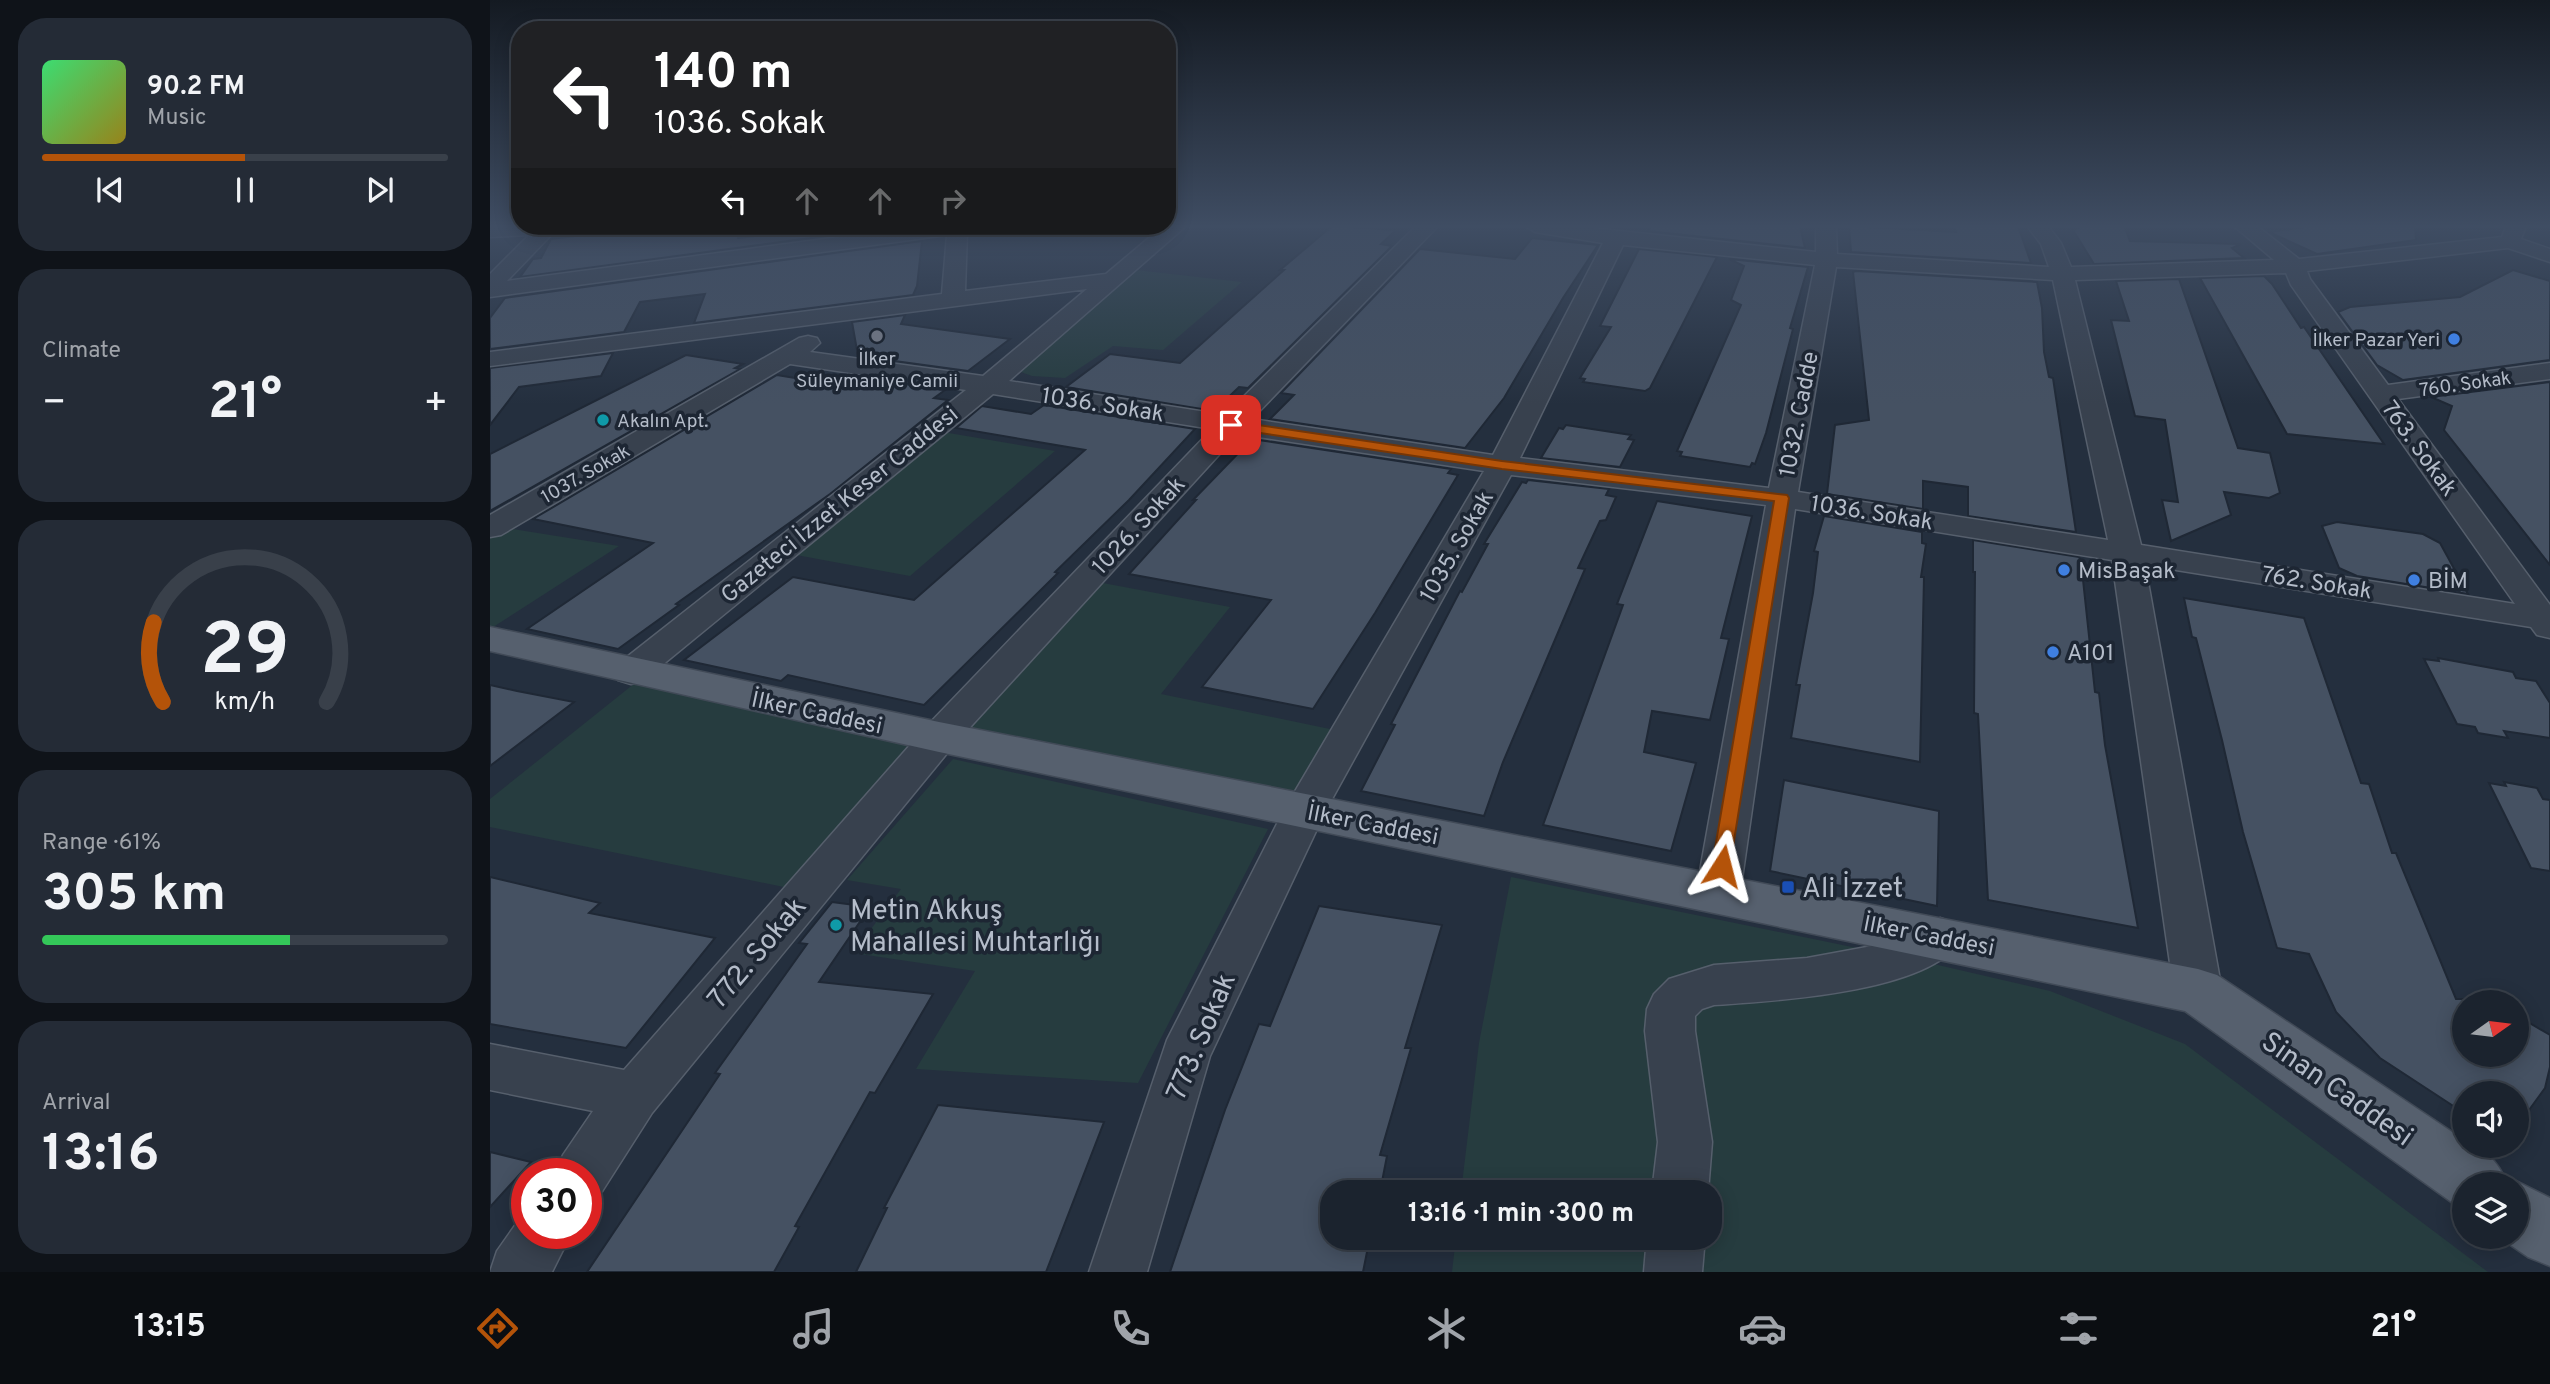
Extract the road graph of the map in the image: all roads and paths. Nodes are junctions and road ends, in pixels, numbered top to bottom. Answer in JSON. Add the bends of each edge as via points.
{"nodes":[{"id":1,"x":510,"y":285,"type":"edge"},
{"id":2,"x":955,"y":285,"type":"edge"},
{"id":3,"x":1066,"y":285,"type":"edge"},
{"id":4,"x":1105,"y":285,"type":"edge"},
{"id":5,"x":1369,"y":285,"type":"edge"},
{"id":6,"x":1592,"y":285,"type":"edge"},
{"id":7,"x":1822,"y":285,"type":"edge"},
{"id":8,"x":2066,"y":285,"type":"edge"},
{"id":9,"x":2303,"y":285,"type":"edge"},
{"id":10,"x":490,"y":288,"type":"edge"},
{"id":11,"x":953,"y":299,"type":"junction"},
{"id":12,"x":861,"y":312,"type":"junction"},
{"id":13,"x":787,"y":356,"type":"junction"},
{"id":14,"x":490,"y":359,"type":"edge"},
{"id":15,"x":2550,"y":371,"type":"edge"},
{"id":16,"x":988,"y":384,"type":"junction"},
{"id":17,"x":2380,"y":394,"type":"junction"},
{"id":18,"x":1231,"y":425,"type":"junction"},
{"id":19,"x":1502,"y":465,"type":"junction"},
{"id":20,"x":1782,"y":498,"type":"junction"},
{"id":21,"x":490,"y":528,"type":"edge"},
{"id":22,"x":2126,"y":550,"type":"junction"},
{"id":23,"x":2547,"y":622,"type":"edge"},
{"id":24,"x":490,"y":639,"type":"edge"},
{"id":25,"x":631,"y":672,"type":"junction"},
{"id":26,"x":939,"y":737,"type":"junction"},
{"id":27,"x":1305,"y":810,"type":"junction"},
{"id":28,"x":1718,"y":893,"type":"junction"},
{"id":29,"x":1940,"y":937,"type":"junction"},
{"id":30,"x":2198,"y":991,"type":"junction"},
{"id":31,"x":490,"y":1067,"type":"edge"},
{"id":32,"x":634,"y":1096,"type":"junction"},
{"id":33,"x":593,"y":1158,"type":"edge"},
{"id":34,"x":2459,"y":1172,"type":"edge"},
{"id":35,"x":1681,"y":1180,"type":"edge"},
{"id":36,"x":2529,"y":1221,"type":"edge"},
{"id":37,"x":2550,"y":1235,"type":"edge"},
{"id":38,"x":533,"y":1249,"type":"edge"},
{"id":39,"x":1675,"y":1250,"type":"edge"},
{"id":40,"x":518,"y":1272,"type":"edge"},
{"id":41,"x":1118,"y":1272,"type":"edge"},
{"id":42,"x":1673,"y":1272,"type":"edge"}],
"edges":[{"from":1,"to":10,"type":"street"},
{"from":2,"to":11,"type":"street"},
{"from":3,"to":11,"type":"street"},
{"from":4,"to":16,"type":"street","name":"Gazeteci İzzet Keser Caddesi"},
{"from":5,"to":18,"type":"street","name":"1026. Sokak"},
{"from":6,"to":19,"type":"street","name":"1035. Sokak"},
{"from":7,"to":20,"type":"street","name":"1032. Cadde"},
{"from":8,"to":22,"type":"street"},
{"from":9,"to":17,"type":"street","name":"763. Sokak"},
{"from":11,"to":12,"type":"street"},
{"from":12,"to":13,"type":"street","name":"1037. Sokak"},
{"from":12,"to":14,"type":"street"},
{"from":13,"to":16,"type":"street","name":"1036. Sokak"},
{"from":13,"to":21,"type":"street","name":"1037. Sokak"},
{"from":15,"to":17,"type":"street","name":"760. Sokak"},
{"from":16,"to":18,"type":"street","name":"1036. Sokak"},
{"from":16,"to":25,"type":"street","name":"Gazeteci İzzet Keser Caddesi"},
{"from":17,"to":23,"type":"street","name":"763. Sokak"},
{"from":18,"to":19,"type":"street","name":"1036. Sokak"},
{"from":18,"to":26,"type":"street","name":"1026. Sokak"},
{"from":19,"to":20,"type":"street","name":"1036. Sokak"},
{"from":19,"to":27,"type":"street","name":"1035. Sokak"},
{"from":20,"to":22,"type":"street","name":"1036. Sokak"},
{"from":20,"to":28,"type":"street","name":"1032. Cadde"},
{"from":22,"to":23,"type":"street","name":"762. Sokak"},
{"from":22,"to":30,"type":"street"},
{"from":24,"to":25,"type":"main road","name":"İlker Caddesi"},
{"from":25,"to":26,"type":"main road","name":"İlker Caddesi"},
{"from":26,"to":27,"type":"main road","name":"İlker Caddesi"},
{"from":26,"to":32,"type":"street","name":"772. Sokak"},
{"from":27,"to":28,"type":"main road","name":"İlker Caddesi"},
{"from":27,"to":41,"type":"street","name":"773. Sokak","via":[[1185,1056]]},
{"from":28,"to":29,"type":"main road","name":"İlker Caddesi"},
{"from":29,"to":30,"type":"main road","name":"İlker Caddesi"},
{"from":29,"to":35,"type":"street","via":[[1891,962],[1807,978],[1714,985],[1686,993],[1671,1009],[1670,1031],[1685,1142]]},
{"from":30,"to":34,"type":"main road","name":"Sinan Caddesi"},
{"from":31,"to":32,"type":"street"},
{"from":32,"to":33,"type":"street","name":"772. Sokak"},
{"from":36,"to":37,"type":"main road"},
{"from":38,"to":40,"type":"street"},
{"from":39,"to":42,"type":"street"}]}
